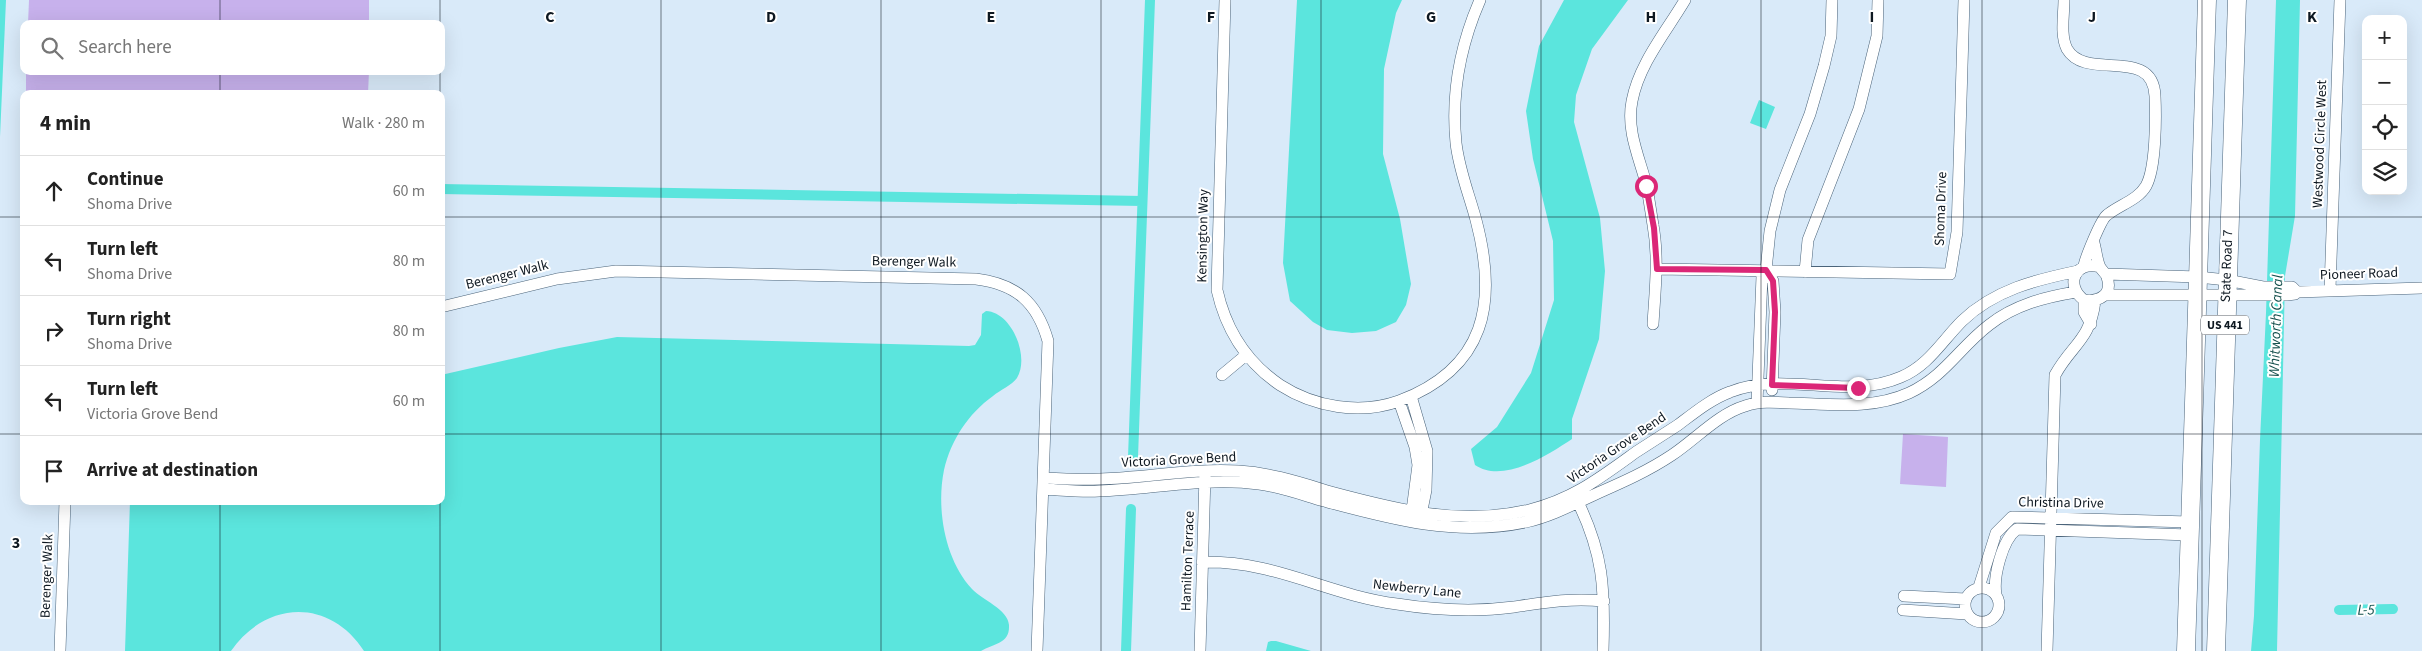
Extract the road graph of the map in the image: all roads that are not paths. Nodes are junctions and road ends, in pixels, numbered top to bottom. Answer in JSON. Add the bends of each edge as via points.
{"nodes":[{"id":1,"x":1225,"y":0,"type":"edge"},
{"id":2,"x":1480,"y":0,"type":"edge"},
{"id":3,"x":1685,"y":0,"type":"edge"},
{"id":4,"x":1832,"y":0,"type":"edge"},
{"id":5,"x":1878,"y":0,"type":"edge"},
{"id":6,"x":1964,"y":0,"type":"edge"},
{"id":7,"x":2064,"y":0,"type":"edge"},
{"id":8,"x":2207,"y":0,"type":"edge"},
{"id":9,"x":2237,"y":0,"type":"edge"},
{"id":10,"x":2340,"y":0,"type":"edge"},
{"id":11,"x":2094,"y":243,"type":"junction"},
{"id":12,"x":1657,"y":269,"type":"junction"},
{"id":13,"x":2081,"y":269,"type":"junction"},
{"id":14,"x":1766,"y":270,"type":"junction"},
{"id":15,"x":2103,"y":271,"type":"junction"},
{"id":16,"x":1805,"y":272,"type":"junction"},
{"id":17,"x":2198,"y":277,"type":"junction"},
{"id":18,"x":2227,"y":288,"type":"junction"},
{"id":19,"x":2422,"y":288,"type":"edge"},
{"id":20,"x":2330,"y":289,"type":"junction"},
{"id":21,"x":2264,"y":292,"type":"junction"},
{"id":22,"x":2198,"y":296,"type":"junction"},
{"id":23,"x":2090,"y":297,"type":"junction"},
{"id":24,"x":445,"y":306,"type":"edge"},
{"id":25,"x":1653,"y":324,"type":"dead end"},
{"id":26,"x":1246,"y":355,"type":"junction"},
{"id":27,"x":1222,"y":375,"type":"dead end"},
{"id":28,"x":1772,"y":385,"type":"junction"},
{"id":29,"x":1757,"y":386,"type":"junction"},
{"id":30,"x":1412,"y":396,"type":"junction"},
{"id":31,"x":1399,"y":401,"type":"junction"},
{"id":32,"x":1772,"y":402,"type":"junction"},
{"id":33,"x":1757,"y":403,"type":"junction"},
{"id":34,"x":1205,"y":476,"type":"junction"},
{"id":35,"x":1043,"y":484,"type":"junction"},
{"id":36,"x":1576,"y":499,"type":"junction"},
{"id":37,"x":65,"y":505,"type":"edge"},
{"id":38,"x":2052,"y":517,"type":"junction"},
{"id":39,"x":1416,"y":518,"type":"junction"},
{"id":40,"x":2189,"y":528,"type":"junction"},
{"id":41,"x":2051,"y":531,"type":"junction"},
{"id":42,"x":1202,"y":562,"type":"junction"},
{"id":43,"x":1979,"y":587,"type":"junction"},
{"id":44,"x":1996,"y":595,"type":"junction"},
{"id":45,"x":1904,"y":596,"type":"dead end"},
{"id":46,"x":1966,"y":599,"type":"junction"},
{"id":47,"x":1604,"y":601,"type":"junction"},
{"id":48,"x":1902,"y":610,"type":"dead end"},
{"id":49,"x":1967,"y":614,"type":"junction"},
{"id":50,"x":2186,"y":650,"type":"edge"},
{"id":51,"x":60,"y":651,"type":"edge"},
{"id":52,"x":1038,"y":651,"type":"edge"},
{"id":53,"x":1200,"y":651,"type":"edge"},
{"id":54,"x":1603,"y":651,"type":"edge"},
{"id":55,"x":2047,"y":651,"type":"edge"},
{"id":56,"x":2216,"y":651,"type":"edge"}],
"edges":[{"from":1,"to":26,"type":"street","name":"Kensington Way","via":[[1217,290],[1227,324]]},
{"from":2,"to":30,"type":"street","name":"Kensington Way","via":[[1460,61],[1454,120],[1460,170],[1476,217],[1486,267],[1486,300],[1477,332],[1460,361],[1436,384]]},
{"from":3,"to":12,"type":"street","via":[[1638,76],[1632,103],[1631,128],[1654,228]]},
{"from":4,"to":14,"type":"street","via":[[1831,36],[1824,66],[1810,114],[1780,190],[1770,231]]},
{"from":5,"to":16,"type":"street","via":[[1876,36],[1858,109],[1808,240]]},
{"from":6,"to":16,"type":"street","name":"Shoma Drive","via":[[1957,232],[1950,274]]},
{"from":7,"to":11,"type":"street","via":[[2063,34],[2068,49],[2089,63],[2130,66],[2144,72],[2155,94],[2153,169],[2140,194],[2105,216],[2098,226]]},
{"from":8,"to":17,"type":"main road","name":"State Road 7","number":"US 441"},
{"from":9,"to":18,"type":"main road","name":"State Road 7","number":"US 441"},
{"from":10,"to":20,"type":"street","name":"Westwood Circle West"},
{"from":11,"to":13,"type":"street"},
{"from":11,"to":15,"type":"street"},
{"from":12,"to":14,"type":"street","name":"Shoma Drive"},
{"from":12,"to":25,"type":"street"},
{"from":13,"to":15,"type":"street","via":[[2090,264]]},
{"from":13,"to":23,"type":"street","via":[[2074,280]]},
{"from":13,"to":28,"type":"street","name":"Victoria Grove Bend","via":[[2020,285],[1994,297],[1960,323],[1920,366],[1900,378],[1858,388]]},
{"from":14,"to":16,"type":"street","name":"Shoma Drive"},
{"from":14,"to":28,"type":"street","via":[[1773,281],[1775,312]]},
{"from":14,"to":29,"type":"street","via":[[1762,276]]},
{"from":15,"to":17,"type":"street"},
{"from":15,"to":23,"type":"street","via":[[2108,283]]},
{"from":17,"to":18,"type":"street"},
{"from":17,"to":22,"type":"main road","name":"State Road 7","number":"US 441"},
{"from":18,"to":21,"type":"street","name":"Pioneer Road"},
{"from":18,"to":21,"type":"street","name":"Pioneer Road"},
{"from":18,"to":22,"type":"street","name":"Victoria Grove Bend"},
{"from":18,"to":56,"type":"main road","name":"State Road 7","number":"US 441"},
{"from":19,"to":20,"type":"street","name":"Pioneer Road"},
{"from":20,"to":21,"type":"street","name":"Pioneer Road"},
{"from":22,"to":23,"type":"street","name":"Victoria Grove Bend"},
{"from":22,"to":40,"type":"main road","name":"State Road 7","number":"US 441"},
{"from":23,"to":32,"type":"street","name":"Victoria Grove Bend","via":[[2028,303],[1998,318],[1935,378],[1906,394],[1875,403]]},
{"from":23,"to":38,"type":"street","via":[[2084,312],[2091,324],[2055,375]]},
{"from":24,"to":35,"type":"street","name":"Berenger Walk","via":[[557,279],[616,271],[990,280],[1017,291],[1038,315],[1044,328],[1048,355]]},
{"from":26,"to":27,"type":"street"},
{"from":26,"to":31,"type":"street","name":"Kensington Way","via":[[1271,380],[1319,403],[1354,408]]},
{"from":28,"to":29,"type":"street","name":"Victoria Grove Bend"},
{"from":28,"to":32,"type":"street"},
{"from":29,"to":33,"type":"street"},
{"from":29,"to":36,"type":"street","name":"Victoria Grove Bend","via":[[1730,391],[1714,399]]},
{"from":30,"to":31,"type":"street","name":"Kensington Way"},
{"from":30,"to":39,"type":"street","via":[[1427,451],[1426,490]]},
{"from":31,"to":39,"type":"street","via":[[1417,456]]},
{"from":32,"to":33,"type":"street","name":"Victoria Grove Bend"},
{"from":33,"to":36,"type":"street","name":"Victoria Grove Bend","via":[[1726,415],[1640,475]]},
{"from":34,"to":35,"type":"street","name":"Victoria Grove Bend"},
{"from":34,"to":39,"type":"street","name":"Victoria Grove Bend","via":[[1240,471],[1288,479]]},
{"from":34,"to":42,"type":"street","name":"Hamilton Terrace"},
{"from":35,"to":52,"type":"street","name":"Berenger Walk"},
{"from":36,"to":39,"type":"street","name":"Victoria Grove Bend","via":[[1503,514]]},
{"from":36,"to":47,"type":"street","via":[[1597,548]]},
{"from":37,"to":51,"type":"street","name":"Berenger Walk"},
{"from":38,"to":40,"type":"street","name":"Christina Drive"},
{"from":38,"to":41,"type":"street"},
{"from":38,"to":43,"type":"street","name":"Christina Drive","via":[[2012,517],[2004,523],[1996,533]]},
{"from":40,"to":41,"type":"street","name":"Christina Drive"},
{"from":40,"to":50,"type":"main road","name":"State Road 7","number":"US 441"},
{"from":41,"to":44,"type":"street","name":"Christina Drive","via":[[2017,529],[2011,534],[2006,541],[1996,579]]},
{"from":41,"to":55,"type":"street"},
{"from":42,"to":47,"type":"street","name":"Newberry Lane","via":[[1253,565],[1366,599],[1427,608],[1497,608],[1563,599]]},
{"from":42,"to":53,"type":"street","name":"Hamilton Terrace"},
{"from":43,"to":44,"type":"street","via":[[1986,587]]},
{"from":43,"to":46,"type":"street"},
{"from":44,"to":49,"type":"street","via":[[1998,612],[1987,623],[1979,624]]},
{"from":45,"to":46,"type":"street"},
{"from":46,"to":49,"type":"street"},
{"from":47,"to":54,"type":"street"},
{"from":48,"to":49,"type":"street"}]}
